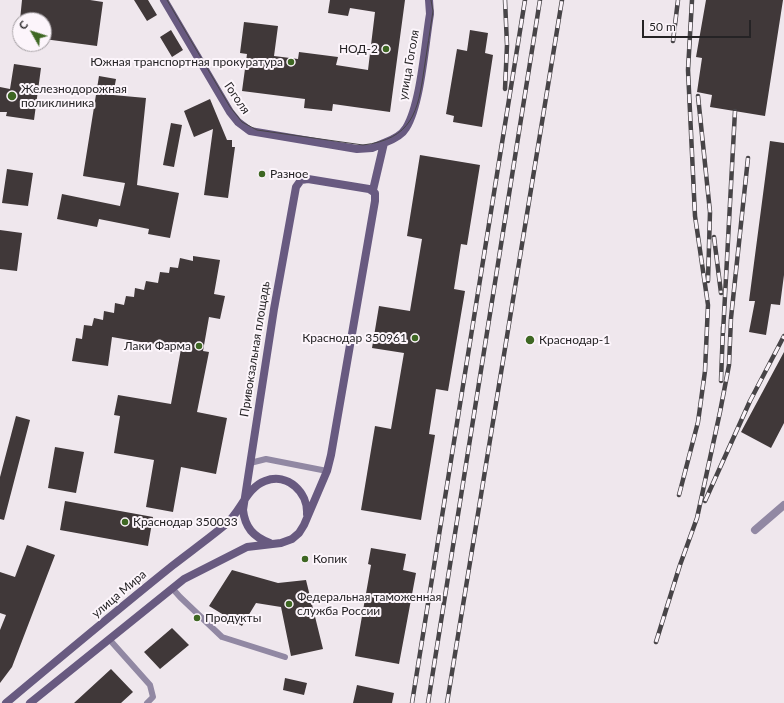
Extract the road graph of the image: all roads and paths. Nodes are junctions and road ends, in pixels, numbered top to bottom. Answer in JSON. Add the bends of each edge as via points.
{"nodes":[{"id":1,"x":164,"y":0,"type":"edge"},
{"id":2,"x":429,"y":0,"type":"edge"},
{"id":3,"x":384,"y":143,"type":"junction"},
{"id":4,"x":373,"y":190,"type":"junction"},
{"id":5,"x":250,"y":463,"type":"junction"},
{"id":6,"x":327,"y":471,"type":"junction"},
{"id":7,"x":245,"y":501,"type":"junction"},
{"id":8,"x":784,"y":505,"type":"edge"},
{"id":9,"x":307,"y":517,"type":"junction"},
{"id":10,"x":755,"y":530,"type":"dead end"},
{"id":11,"x":270,"y":542,"type":"junction"},
{"id":12,"x":172,"y":588,"type":"junction"},
{"id":13,"x":109,"y":639,"type":"junction"},
{"id":14,"x":284,"y":657,"type":"dead end"},
{"id":15,"x":6,"y":703,"type":"edge"},
{"id":16,"x":30,"y":703,"type":"edge"},
{"id":17,"x":147,"y":703,"type":"edge"}],
"edges":[{"from":1,"to":3,"type":"street","name":"Гоголя","via":[[230,112],[250,131],[357,149],[372,148]]},
{"from":2,"to":3,"type":"street","name":"улица Гоголя","via":[[430,14],[416,103],[406,128]]},
{"from":3,"to":4,"type":"street"},
{"from":4,"to":5,"type":"street","name":"Привокзальная площадь","via":[[308,179],[301,180],[296,187],[272,316]]},
{"from":4,"to":6,"type":"street","via":[[376,196]]},
{"from":5,"to":6,"type":"lane","via":[[266,459]]},
{"from":5,"to":7,"type":"street","name":"Привокзальная площадь"},
{"from":6,"to":9,"type":"street"},
{"from":7,"to":9,"type":"street","via":[[250,492],[262,482],[278,479],[288,481],[304,496]]},
{"from":7,"to":11,"type":"street","via":[[243,510],[248,528],[261,540]]},
{"from":7,"to":15,"type":"street","name":"улица Мира","via":[[227,523]]},
{"from":8,"to":10,"type":"street"},
{"from":9,"to":11,"type":"street","via":[[304,525],[292,539]]},
{"from":11,"to":12,"type":"street","via":[[247,547],[184,579]]},
{"from":12,"to":13,"type":"street"},
{"from":12,"to":14,"type":"lane","via":[[222,637]]},
{"from":13,"to":16,"type":"street"},
{"from":13,"to":17,"type":"lane","via":[[150,685],[153,697]]}]}
